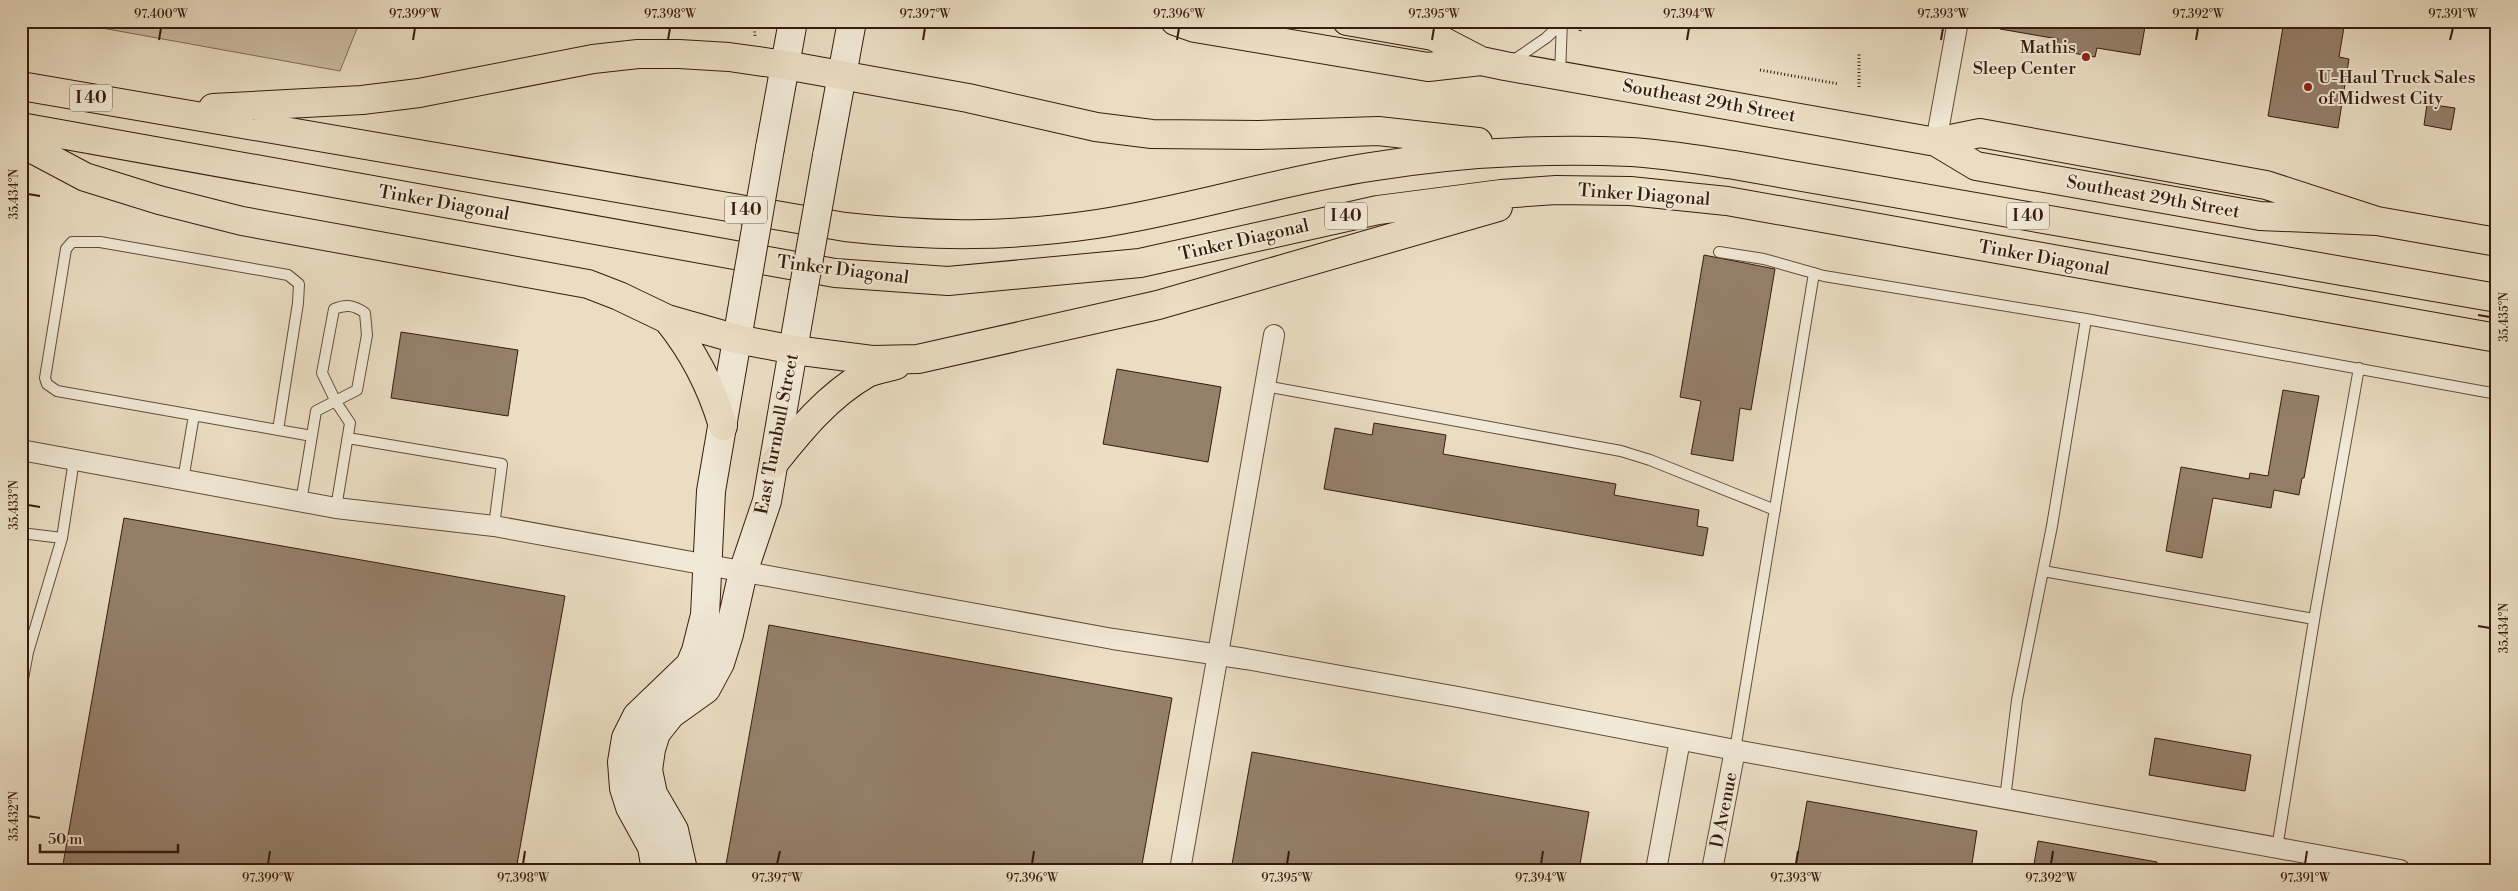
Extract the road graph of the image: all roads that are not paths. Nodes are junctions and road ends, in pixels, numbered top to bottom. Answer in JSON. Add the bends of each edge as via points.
{"nodes":[{"id":1,"x":793,"y":21,"type":"edge"},
{"id":2,"x":852,"y":21,"type":"edge"},
{"id":3,"x":1175,"y":21,"type":"edge"},
{"id":4,"x":1348,"y":21,"type":"edge"},
{"id":5,"x":1958,"y":21,"type":"edge"},
{"id":6,"x":1562,"y":22,"type":"edge"},
{"id":7,"x":785,"y":64,"type":"junction"},
{"id":8,"x":1493,"y":64,"type":"junction"},
{"id":9,"x":842,"y":75,"type":"junction"},
{"id":10,"x":1560,"y":75,"type":"junction"},
{"id":11,"x":21,"y":86,"type":"edge"},
{"id":12,"x":161,"y":110,"type":"junction"},
{"id":13,"x":21,"y":127,"type":"edge"},
{"id":14,"x":1936,"y":142,"type":"junction"},
{"id":15,"x":21,"y":143,"type":"edge"},
{"id":16,"x":1557,"y":150,"type":"junction"},
{"id":17,"x":1556,"y":190,"type":"junction"},
{"id":18,"x":2497,"y":242,"type":"edge"},
{"id":19,"x":1719,"y":252,"type":"dead end"},
{"id":20,"x":1814,"y":274,"type":"junction"},
{"id":21,"x":2497,"y":298,"type":"edge"},
{"id":22,"x":667,"y":319,"type":"junction"},
{"id":23,"x":2086,"y":319,"type":"junction"},
{"id":24,"x":1274,"y":335,"type":"dead end"},
{"id":25,"x":2497,"y":338,"type":"edge"},
{"id":26,"x":737,"y":339,"type":"junction"},
{"id":27,"x":794,"y":350,"type":"junction"},
{"id":28,"x":918,"y":359,"type":"junction"},
{"id":29,"x":2359,"y":368,"type":"junction"},
{"id":30,"x":1265,"y":386,"type":"junction"},
{"id":31,"x":2497,"y":394,"type":"edge"},
{"id":32,"x":336,"y":402,"type":"junction"},
{"id":33,"x":194,"y":415,"type":"junction"},
{"id":34,"x":723,"y":426,"type":"junction"},
{"id":35,"x":278,"y":430,"type":"junction"},
{"id":36,"x":312,"y":436,"type":"junction"},
{"id":37,"x":348,"y":438,"type":"junction"},
{"id":38,"x":21,"y":450,"type":"edge"},
{"id":39,"x":74,"y":460,"type":"junction"},
{"id":40,"x":774,"y":463,"type":"junction"},
{"id":41,"x":183,"y":480,"type":"junction"},
{"id":42,"x":300,"y":502,"type":"junction"},
{"id":43,"x":336,"y":508,"type":"junction"},
{"id":44,"x":1775,"y":510,"type":"junction"},
{"id":45,"x":494,"y":526,"type":"junction"},
{"id":46,"x":21,"y":533,"type":"edge"},
{"id":47,"x":62,"y":538,"type":"junction"},
{"id":48,"x":708,"y":565,"type":"junction"},
{"id":49,"x":2042,"y":571,"type":"junction"},
{"id":50,"x":743,"y":572,"type":"junction"},
{"id":51,"x":2314,"y":619,"type":"junction"},
{"id":52,"x":1217,"y":655,"type":"junction"},
{"id":53,"x":21,"y":690,"type":"edge"},
{"id":54,"x":1680,"y":740,"type":"junction"},
{"id":55,"x":1736,"y":750,"type":"junction"},
{"id":56,"x":2005,"y":799,"type":"junction"},
{"id":57,"x":2277,"y":848,"type":"junction"},
{"id":58,"x":656,"y":870,"type":"edge"},
{"id":59,"x":683,"y":870,"type":"edge"},
{"id":60,"x":1180,"y":870,"type":"edge"},
{"id":61,"x":1656,"y":870,"type":"edge"},
{"id":62,"x":1712,"y":870,"type":"edge"},
{"id":63,"x":2400,"y":870,"type":"edge"}],
"edges":[{"from":1,"to":7,"type":"street"},
{"from":2,"to":9,"type":"street","name":"East Turnbull Street"},
{"from":3,"to":8,"type":"main road","name":"Southeast 29th Street","via":[[1195,28],[1428,67]]},
{"from":4,"to":8,"type":"main road","name":"Southeast 29th Street","via":[[1433,36]]},
{"from":5,"to":14,"type":"street"},
{"from":6,"to":8,"type":"lane","via":[[1546,38]]},
{"from":6,"to":10,"type":"lane"},
{"from":7,"to":9,"type":"main road"},
{"from":7,"to":12,"type":"main road","via":[[729,57],[638,54],[362,100]]},
{"from":7,"to":26,"type":"street","bridge":true},
{"from":8,"to":10,"type":"main road","name":"Southeast 29th Street"},
{"from":9,"to":16,"type":"main road","via":[[968,98],[1096,127],[1152,134],[1378,131]]},
{"from":9,"to":27,"type":"street","name":"East Turnbull Street","bridge":true},
{"from":10,"to":14,"type":"main road","name":"Southeast 29th Street"},
{"from":11,"to":12,"type":"main road","number":"I 40"},
{"from":12,"to":16,"type":"main road","number":"I 40","via":[[836,226],[912,234],[978,236],[1098,224],[1371,167],[1488,152]]},
{"from":13,"to":17,"type":"main road","name":"Tinker Diagonal","number":"I 40","via":[[834,273],[948,281],[1140,263],[1378,210]]},
{"from":14,"to":18,"type":"main road","name":"Southeast 29th Street","via":[[1976,166],[2260,216],[2377,221]]},
{"from":15,"to":22,"type":"main road","via":[[85,177],[159,200],[242,221],[588,284]]},
{"from":16,"to":21,"type":"main road","number":"I 40","via":[[1633,152],[1734,165]]},
{"from":17,"to":25,"type":"main road","name":"Tinker Diagonal","number":"I 40","via":[[1630,191],[1727,201]]},
{"from":17,"to":28,"type":"main road","via":[[1158,305]]},
{"from":19,"to":20,"type":"lane","via":[[1764,259]]},
{"from":20,"to":23,"type":"lane"},
{"from":20,"to":44,"type":"lane"},
{"from":22,"to":26,"type":"main road"},
{"from":22,"to":34,"type":"main road","via":[[700,366],[712,390]]},
{"from":23,"to":29,"type":"lane"},
{"from":23,"to":49,"type":"lane"},
{"from":24,"to":30,"type":"street"},
{"from":26,"to":27,"type":"main road"},
{"from":26,"to":34,"type":"street"},
{"from":27,"to":28,"type":"main road","via":[[872,360]]},
{"from":27,"to":40,"type":"street","name":"East Turnbull Street"},
{"from":28,"to":40,"type":"main road","via":[[868,373],[807,421]]},
{"from":29,"to":31,"type":"lane"},
{"from":29,"to":51,"type":"lane"},
{"from":30,"to":44,"type":"lane","via":[[1620,452],[1650,460]]},
{"from":30,"to":52,"type":"street"},
{"from":32,"to":32,"type":"lane","via":[[322,373],[334,308],[345,305],[365,313],[367,335],[357,390]]},
{"from":32,"to":36,"type":"lane","via":[[316,411]]},
{"from":32,"to":37,"type":"lane","via":[[350,423]]},
{"from":33,"to":35,"type":"lane"},
{"from":33,"to":35,"type":"lane","via":[[57,390],[47,384],[45,378],[66,249],[72,242],[100,242],[288,275],[299,284]]},
{"from":33,"to":41,"type":"lane"},
{"from":34,"to":48,"type":"street","via":[[711,492]]},
{"from":35,"to":36,"type":"lane"},
{"from":36,"to":42,"type":"lane"},
{"from":37,"to":43,"type":"lane"},
{"from":37,"to":45,"type":"lane","via":[[502,464]]},
{"from":38,"to":39,"type":"street"},
{"from":39,"to":41,"type":"street"},
{"from":39,"to":47,"type":"lane"},
{"from":40,"to":50,"type":"street","name":"East Turnbull Street","via":[[767,501]]},
{"from":41,"to":42,"type":"street"},
{"from":42,"to":43,"type":"street"},
{"from":43,"to":45,"type":"street"},
{"from":44,"to":55,"type":"lane"},
{"from":45,"to":48,"type":"street"},
{"from":46,"to":47,"type":"lane"},
{"from":47,"to":53,"type":"lane","via":[[28,652]]},
{"from":48,"to":50,"type":"street"},
{"from":48,"to":58,"type":"street","via":[[705,616],[690,665],[650,701],[637,716],[626,738],[622,762],[624,788],[630,807],[652,847]]},
{"from":49,"to":51,"type":"lane"},
{"from":49,"to":56,"type":"lane","via":[[2016,700]]},
{"from":50,"to":52,"type":"street"},
{"from":50,"to":59,"type":"street","name":"East Turnbull Street","via":[[730,634],[715,672],[706,689],[671,714],[656,733],[650,749],[648,770],[653,794],[674,830]]},
{"from":51,"to":57,"type":"lane"},
{"from":52,"to":54,"type":"street"},
{"from":52,"to":60,"type":"street"},
{"from":54,"to":55,"type":"street"},
{"from":54,"to":61,"type":"street"},
{"from":55,"to":56,"type":"street"},
{"from":55,"to":62,"type":"street","name":"D Avenue"},
{"from":56,"to":57,"type":"street"},
{"from":57,"to":63,"type":"street"}]}
